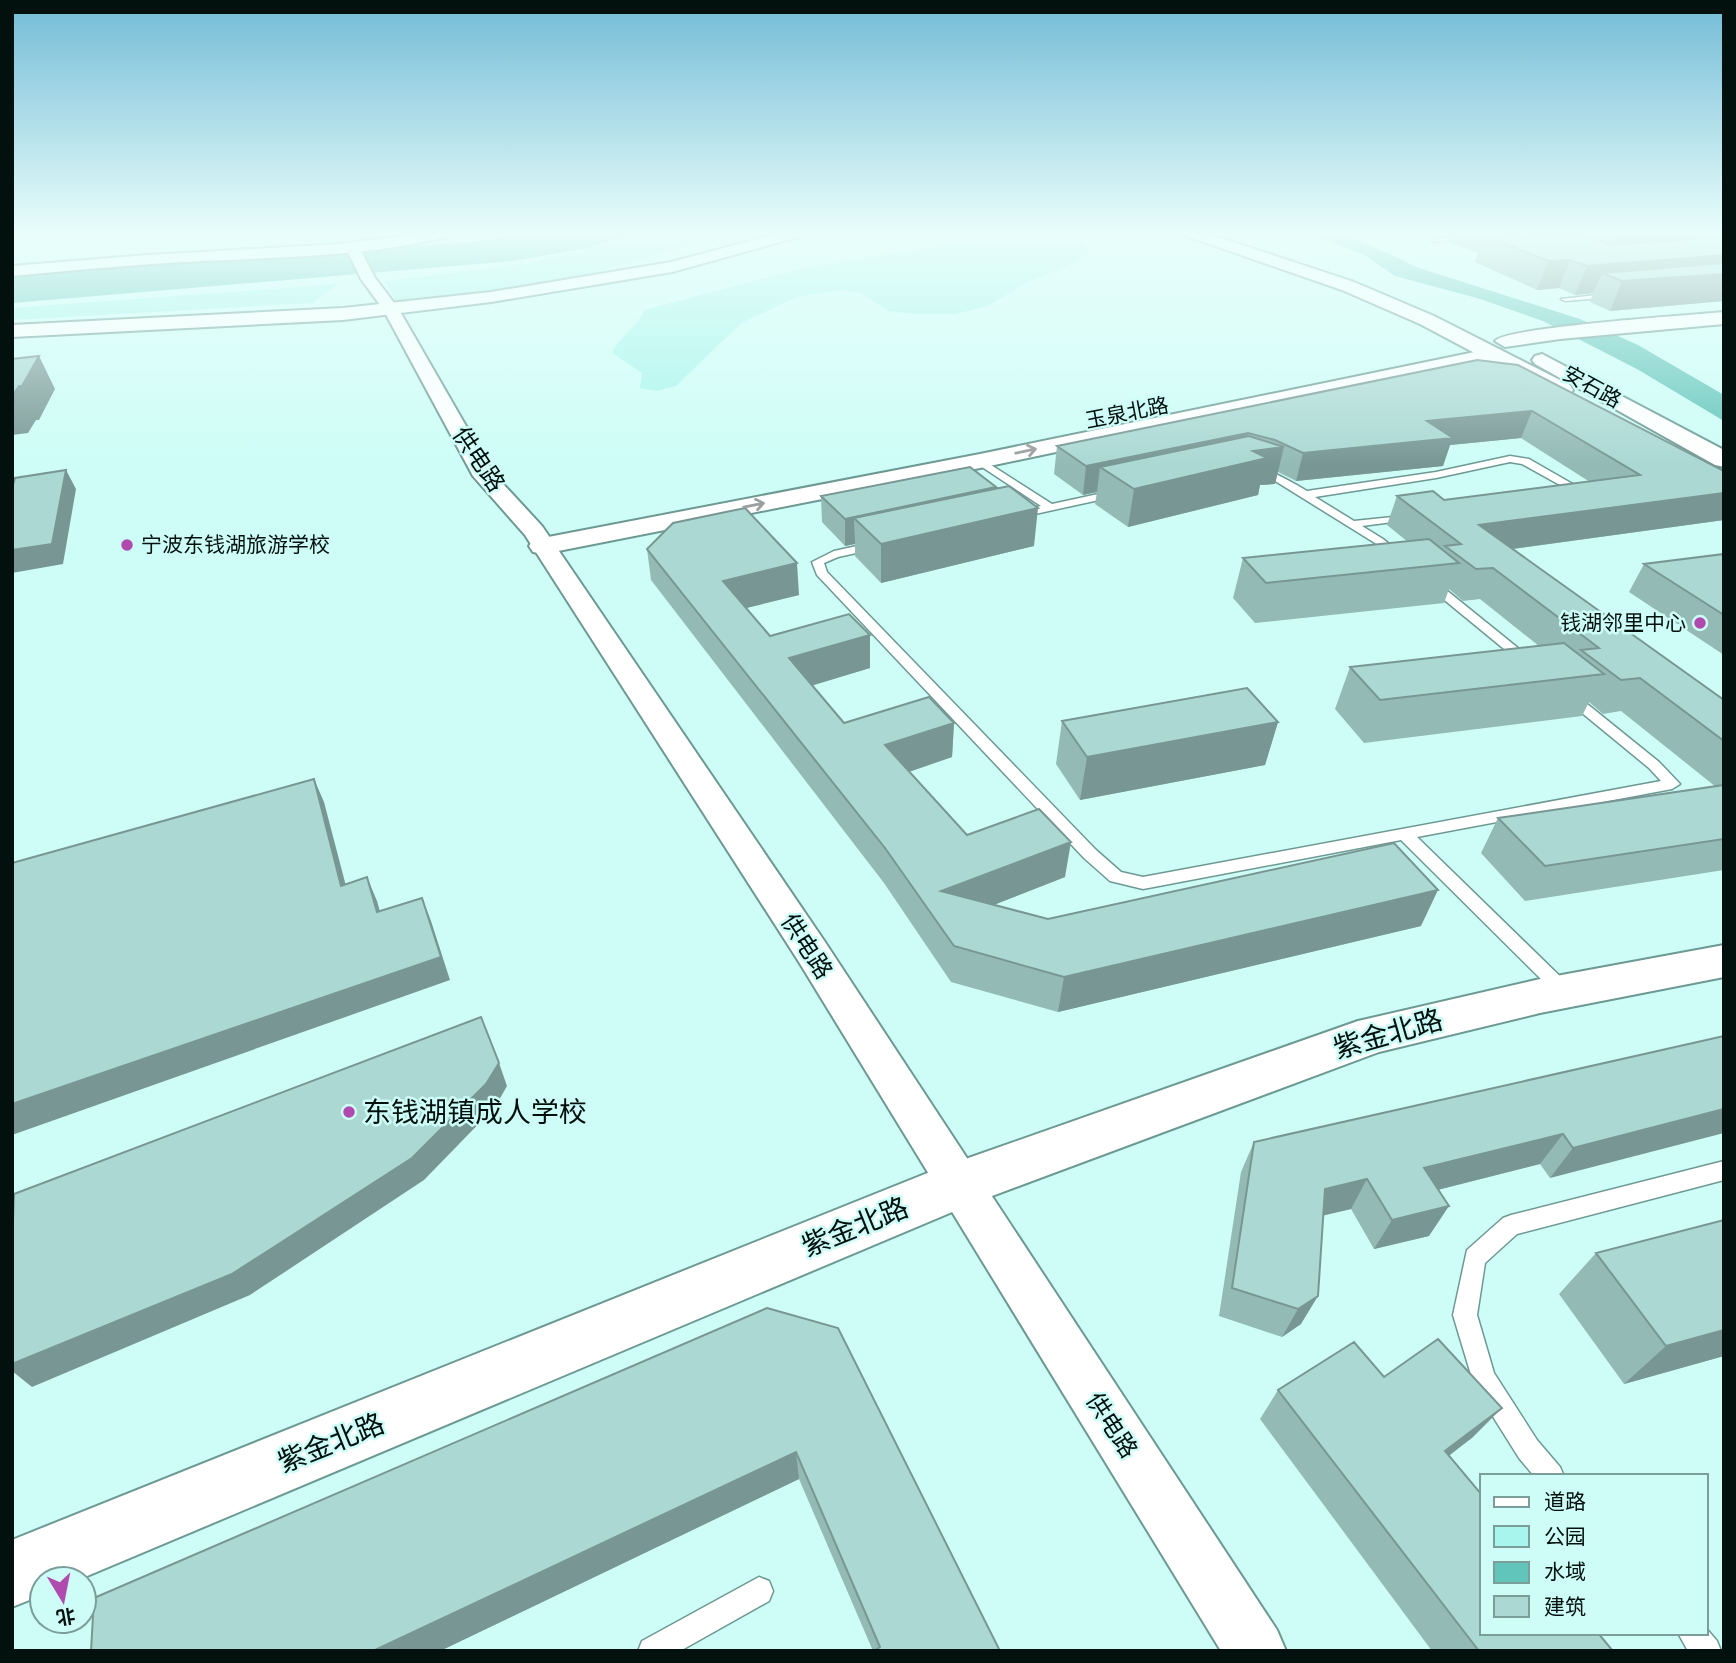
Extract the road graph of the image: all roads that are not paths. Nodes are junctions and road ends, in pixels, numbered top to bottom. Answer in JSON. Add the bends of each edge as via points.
{"nodes":[{"id":1,"x":108,"y":311,"type":"edge"},
{"id":2,"x":345,"y":311,"type":"edge"},
{"id":3,"x":389,"y":311,"type":"edge"},
{"id":4,"x":1405,"y":311,"type":"edge"},
{"id":5,"x":1426,"y":311,"type":"edge"},
{"id":6,"x":1724,"y":318,"type":"edge"},
{"id":7,"x":12,"y":323,"type":"edge"},
{"id":8,"x":1724,"y":327,"type":"edge"},
{"id":9,"x":12,"y":331,"type":"edge"},
{"id":10,"x":1568,"y":337,"type":"junction"},
{"id":11,"x":1499,"y":347,"type":"junction"},
{"id":12,"x":1724,"y":460,"type":"edge"},
{"id":13,"x":980,"y":461,"type":"junction"},
{"id":14,"x":1724,"y":477,"type":"edge"},
{"id":15,"x":1304,"y":495,"type":"junction"},
{"id":16,"x":1556,"y":497,"type":"edge"},
{"id":17,"x":1050,"y":507,"type":"junction"},
{"id":18,"x":1420,"y":515,"type":"edge"},
{"id":19,"x":1352,"y":524,"type":"junction"},
{"id":20,"x":539,"y":538,"type":"junction"},
{"id":21,"x":1403,"y":833,"type":"junction"},
{"id":22,"x":1724,"y":961,"type":"edge"},
{"id":23,"x":1564,"y":991,"type":"junction"},
{"id":24,"x":1724,"y":1170,"type":"edge"},
{"id":25,"x":958,"y":1185,"type":"junction"},
{"id":26,"x":1550,"y":1474,"type":"edge"},
{"id":27,"x":12,"y":1574,"type":"edge"},
{"id":28,"x":759,"y":1591,"type":"dead end"},
{"id":29,"x":1694,"y":1635,"type":"edge"},
{"id":30,"x":652,"y":1651,"type":"edge"},
{"id":31,"x":1256,"y":1651,"type":"edge"},
{"id":32,"x":1707,"y":1651,"type":"edge"}],
"edges":[{"from":1,"to":7,"type":"street"},
{"from":2,"to":9,"type":"street"},
{"from":3,"to":20,"type":"street","name":"供电路","via":[[484,475]]},
{"from":4,"to":11,"type":"street","name":"安石路"},
{"from":5,"to":11,"type":"street","name":"安石路"},
{"from":6,"to":10,"type":"street","name":"玉泉北路"},
{"from":8,"to":10,"type":"street","name":"玉泉北路","via":[[1633,337]]},
{"from":10,"to":11,"type":"street","name":"玉泉北路"},
{"from":11,"to":12,"type":"street","name":"安石路"},
{"from":13,"to":11,"type":"street","name":"玉泉北路","one_way":true},
{"from":11,"to":14,"type":"street","name":"安石路"},
{"from":11,"to":20,"type":"street","name":"玉泉北路"},
{"from":13,"to":17,"type":"lane"},
{"from":20,"to":13,"type":"street","name":"玉泉北路","one_way":true},
{"from":15,"to":16,"type":"lane","via":[[1436,475],[1510,458],[1525,461],[1572,488],[1570,495]]},
{"from":15,"to":17,"type":"lane","via":[[1276,477],[1241,466]]},
{"from":15,"to":19,"type":"lane"},
{"from":17,"to":21,"type":"lane","via":[[834,554],[818,562],[821,573],[1116,877],[1143,883]]},
{"from":18,"to":19,"type":"lane"},
{"from":19,"to":21,"type":"lane","via":[[1644,756],[1672,784]]},
{"from":20,"to":25,"type":"street","name":"供电路","via":[[812,952]]},
{"from":21,"to":23,"type":"lane"},
{"from":22,"to":23,"type":"street","name":"紫金北路"},
{"from":23,"to":25,"type":"street","name":"紫金北路","via":[[1374,1034]]},
{"from":24,"to":26,"type":"lane","via":[[1511,1225],[1475,1258],[1465,1315],[1483,1379],[1528,1449]]},
{"from":25,"to":27,"type":"street","name":"紫金北路"},
{"from":25,"to":31,"type":"street","name":"供电路"},
{"from":28,"to":30,"type":"lane"},
{"from":29,"to":32,"type":"lane"}]}
